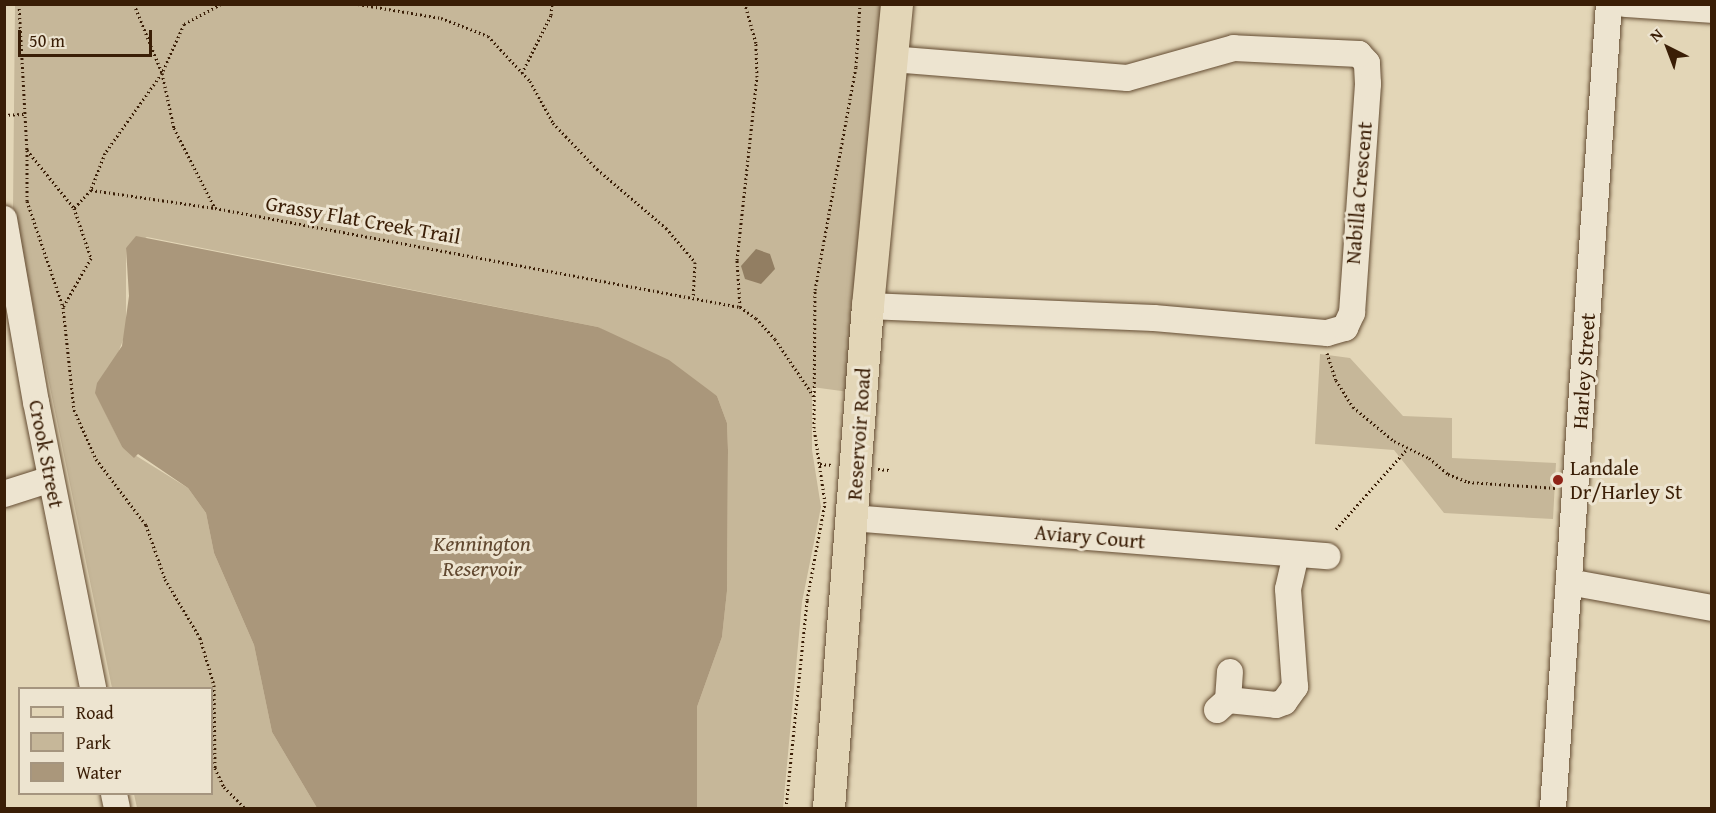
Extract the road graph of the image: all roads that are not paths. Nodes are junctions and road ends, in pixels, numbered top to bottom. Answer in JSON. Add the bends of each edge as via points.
{"nodes":[{"id":1,"x":890,"y":4,"type":"edge"},
{"id":2,"x":897,"y":4,"type":"edge"},
{"id":3,"x":1609,"y":4,"type":"edge"},
{"id":4,"x":1625,"y":4,"type":"edge"},
{"id":5,"x":1712,"y":10,"type":"edge"},
{"id":6,"x":890,"y":59,"type":"junction"},
{"id":7,"x":4,"y":219,"type":"edge"},
{"id":8,"x":868,"y":306,"type":"junction"},
{"id":9,"x":51,"y":479,"type":"junction"},
{"id":10,"x":4,"y":494,"type":"edge"},
{"id":11,"x":852,"y":518,"type":"junction"},
{"id":12,"x":1296,"y":554,"type":"junction"},
{"id":13,"x":1327,"y":556,"type":"dead end"},
{"id":14,"x":1569,"y":582,"type":"junction"},
{"id":15,"x":1712,"y":608,"type":"edge"},
{"id":16,"x":1230,"y":672,"type":"dead end"},
{"id":17,"x":93,"y":687,"type":"edge"},
{"id":18,"x":829,"y":808,"type":"edge"},
{"id":19,"x":1553,"y":808,"type":"edge"}],
"edges":[{"from":1,"to":6,"type":"main road","name":"Reservoir Road"},
{"from":2,"to":6,"type":"main road","name":"Reservoir Road"},
{"from":3,"to":14,"type":"street","name":"Harley Street"},
{"from":4,"to":5,"type":"street"},
{"from":6,"to":8,"type":"main road","name":"Reservoir Road"},
{"from":6,"to":8,"type":"street","name":"Nabilla Crescent","via":[[1127,78],[1234,48],[1353,52],[1364,57],[1368,84],[1352,313],[1345,328],[1327,333],[1154,318]]},
{"from":7,"to":9,"type":"street","name":"Crook Street"},
{"from":8,"to":11,"type":"main road","name":"Reservoir Road"},
{"from":9,"to":10,"type":"street"},
{"from":9,"to":17,"type":"street","name":"Crook Street"},
{"from":11,"to":12,"type":"street","name":"Aviary Court"},
{"from":11,"to":18,"type":"main road","name":"Reservoir Road"},
{"from":12,"to":13,"type":"street","name":"Aviary Court"},
{"from":12,"to":16,"type":"street","via":[[1288,589],[1295,687],[1284,702],[1276,705],[1223,705]]},
{"from":14,"to":15,"type":"street"},
{"from":14,"to":19,"type":"street","name":"Harley Street"}]}
